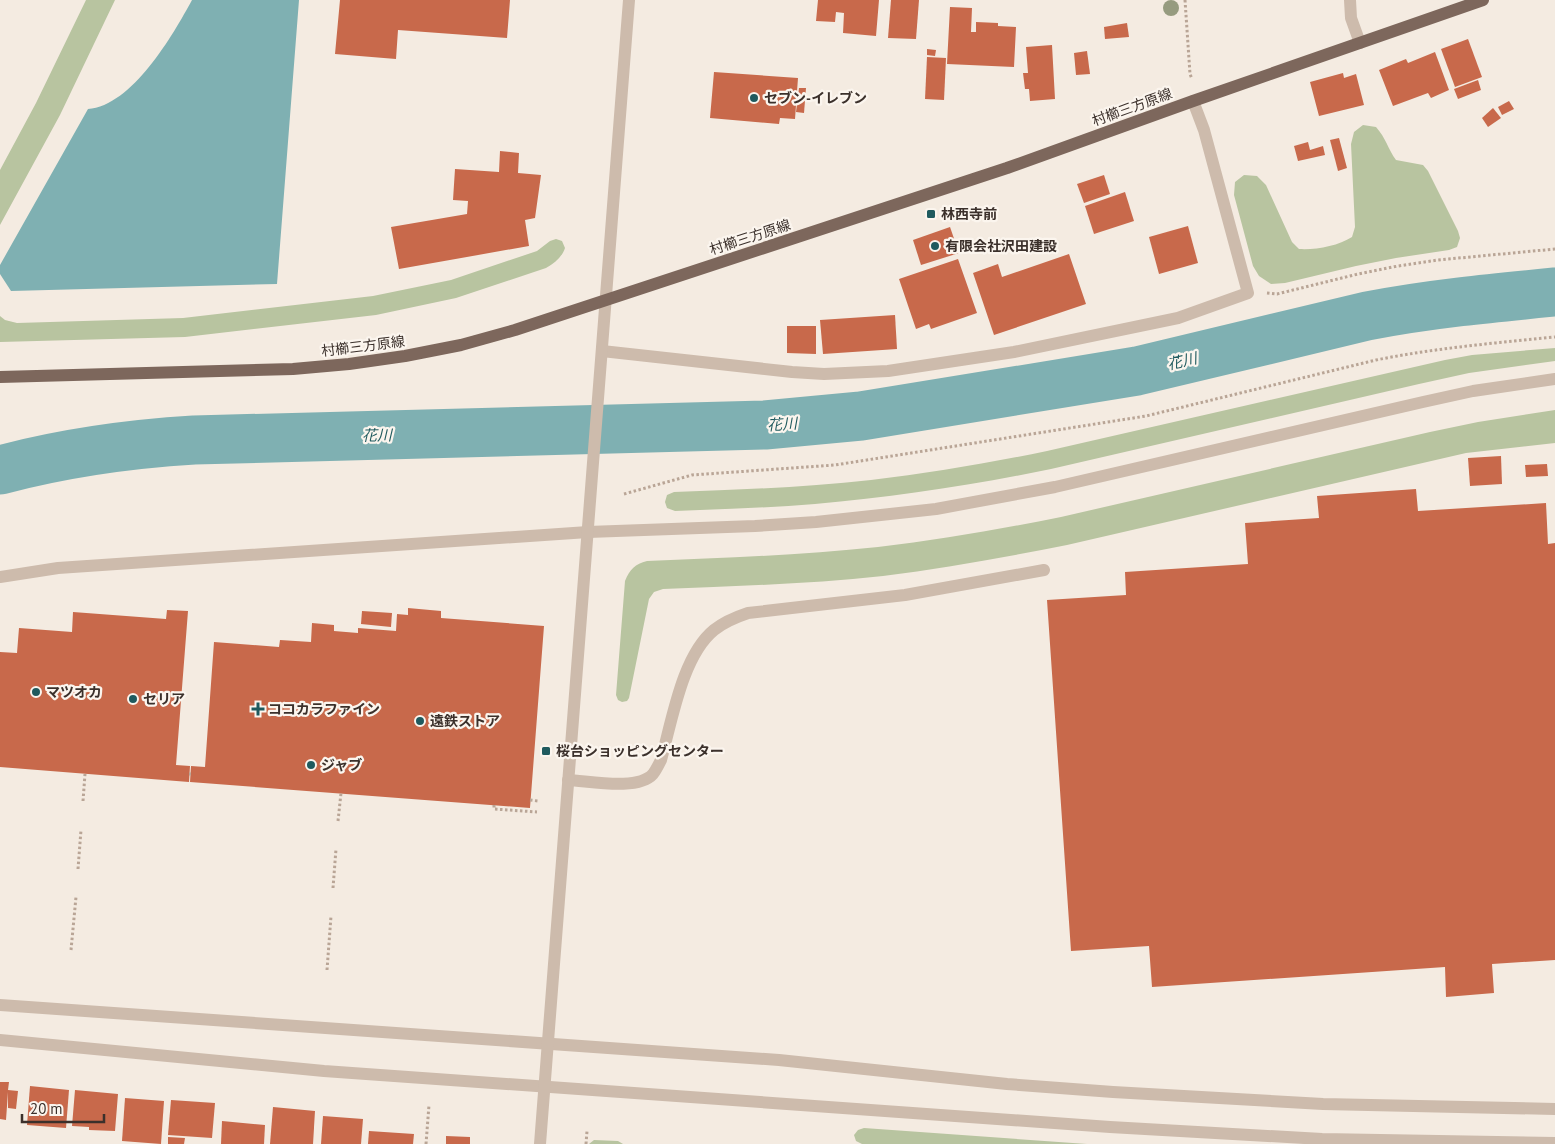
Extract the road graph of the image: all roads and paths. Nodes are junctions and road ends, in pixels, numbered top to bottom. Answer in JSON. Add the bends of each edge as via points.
{"nodes":[{"id":1,"x":629,"y":0,"type":"edge"},
{"id":2,"x":1185,"y":0,"type":"edge"},
{"id":3,"x":1350,"y":0,"type":"edge"},
{"id":4,"x":1483,"y":0,"type":"edge"},
{"id":5,"x":1360,"y":43,"type":"junction"},
{"id":6,"x":1196,"y":100,"type":"junction"},
{"id":7,"x":1555,"y":249,"type":"edge"},
{"id":8,"x":1248,"y":293,"type":"junction"},
{"id":9,"x":606,"y":300,"type":"junction"},
{"id":10,"x":1555,"y":337,"type":"edge"},
{"id":11,"x":602,"y":351,"type":"junction"},
{"id":12,"x":0,"y":377,"type":"edge"},
{"id":13,"x":1555,"y":379,"type":"edge"},
{"id":14,"x":624,"y":494,"type":"dead end"},
{"id":15,"x":588,"y":532,"type":"junction"},
{"id":16,"x":1044,"y":570,"type":"dead end"},
{"id":17,"x":0,"y":577,"type":"edge"},
{"id":18,"x":85,"y":774,"type":"dead end"},
{"id":19,"x":568,"y":780,"type":"junction"},
{"id":20,"x":341,"y":793,"type":"dead end"},
{"id":21,"x":530,"y":800,"type":"dead end"},
{"id":22,"x":83,"y":801,"type":"dead end"},
{"id":23,"x":538,"y":801,"type":"dead end"},
{"id":24,"x":494,"y":805,"type":"dead end"},
{"id":25,"x":537,"y":812,"type":"dead end"},
{"id":26,"x":338,"y":821,"type":"dead end"},
{"id":27,"x":81,"y":830,"type":"dead end"},
{"id":28,"x":336,"y":849,"type":"dead end"},
{"id":29,"x":78,"y":869,"type":"dead end"},
{"id":30,"x":333,"y":888,"type":"dead end"},
{"id":31,"x":76,"y":897,"type":"dead end"},
{"id":32,"x":331,"y":916,"type":"dead end"},
{"id":33,"x":72,"y":950,"type":"dead end"},
{"id":34,"x":327,"y":970,"type":"dead end"},
{"id":35,"x":0,"y":1005,"type":"edge"},
{"id":36,"x":0,"y":1040,"type":"edge"},
{"id":37,"x":548,"y":1044,"type":"junction"},
{"id":38,"x":545,"y":1087,"type":"junction"},
{"id":39,"x":429,"y":1105,"type":"dead end"},
{"id":40,"x":1555,"y":1109,"type":"edge"},
{"id":41,"x":586,"y":1131,"type":"dead end"},
{"id":42,"x":1555,"y":1143,"type":"edge"},
{"id":43,"x":426,"y":1144,"type":"edge"},
{"id":44,"x":540,"y":1144,"type":"edge"},
{"id":45,"x":586,"y":1144,"type":"edge"}],
"edges":[{"from":1,"to":9,"type":"street"},
{"from":2,"to":6,"type":"path","via":[[1190,74]]},
{"from":3,"to":5,"type":"street","via":[[1351,18]]},
{"from":4,"to":5,"type":"main road","name":"村櫛三方原線"},
{"from":5,"to":6,"type":"main road","name":"村櫛三方原線"},
{"from":6,"to":8,"type":"street"},
{"from":6,"to":9,"type":"main road","name":"村櫛三方原線","via":[[1007,168]]},
{"from":7,"to":8,"type":"path","via":[[1438,260],[1358,274],[1277,294]]},
{"from":8,"to":11,"type":"street","via":[[1178,318],[1014,352],[880,372],[792,372]]},
{"from":9,"to":11,"type":"street"},
{"from":9,"to":12,"type":"main road","name":"村櫛三方原線","via":[[461,345],[349,364],[293,369]]},
{"from":10,"to":14,"type":"path","via":[[1413,353],[1146,416],[835,465],[692,475]]},
{"from":11,"to":15,"type":"street"},
{"from":13,"to":15,"type":"street","via":[[1473,391],[1055,487],[936,509],[798,524]]},
{"from":15,"to":17,"type":"street","via":[[58,568]]},
{"from":15,"to":19,"type":"street"},
{"from":16,"to":19,"type":"street","via":[[905,595],[748,612],[730,619],[700,644],[690,660],[661,760],[653,774],[639,783]]},
{"from":18,"to":22,"type":"path"},
{"from":19,"to":37,"type":"street"},
{"from":20,"to":26,"type":"path"},
{"from":21,"to":23,"type":"path"},
{"from":24,"to":25,"type":"path","via":[[494,809]]},
{"from":27,"to":29,"type":"path"},
{"from":28,"to":30,"type":"path"},
{"from":31,"to":33,"type":"path"},
{"from":32,"to":34,"type":"path"},
{"from":35,"to":37,"type":"street"},
{"from":36,"to":38,"type":"street","via":[[324,1071]]},
{"from":37,"to":38,"type":"street"},
{"from":37,"to":40,"type":"street","via":[[779,1060],[1007,1084],[1218,1099]]},
{"from":38,"to":42,"type":"street","via":[[1216,1134]]},
{"from":38,"to":44,"type":"street"},
{"from":39,"to":43,"type":"path"},
{"from":41,"to":45,"type":"path"}]}
